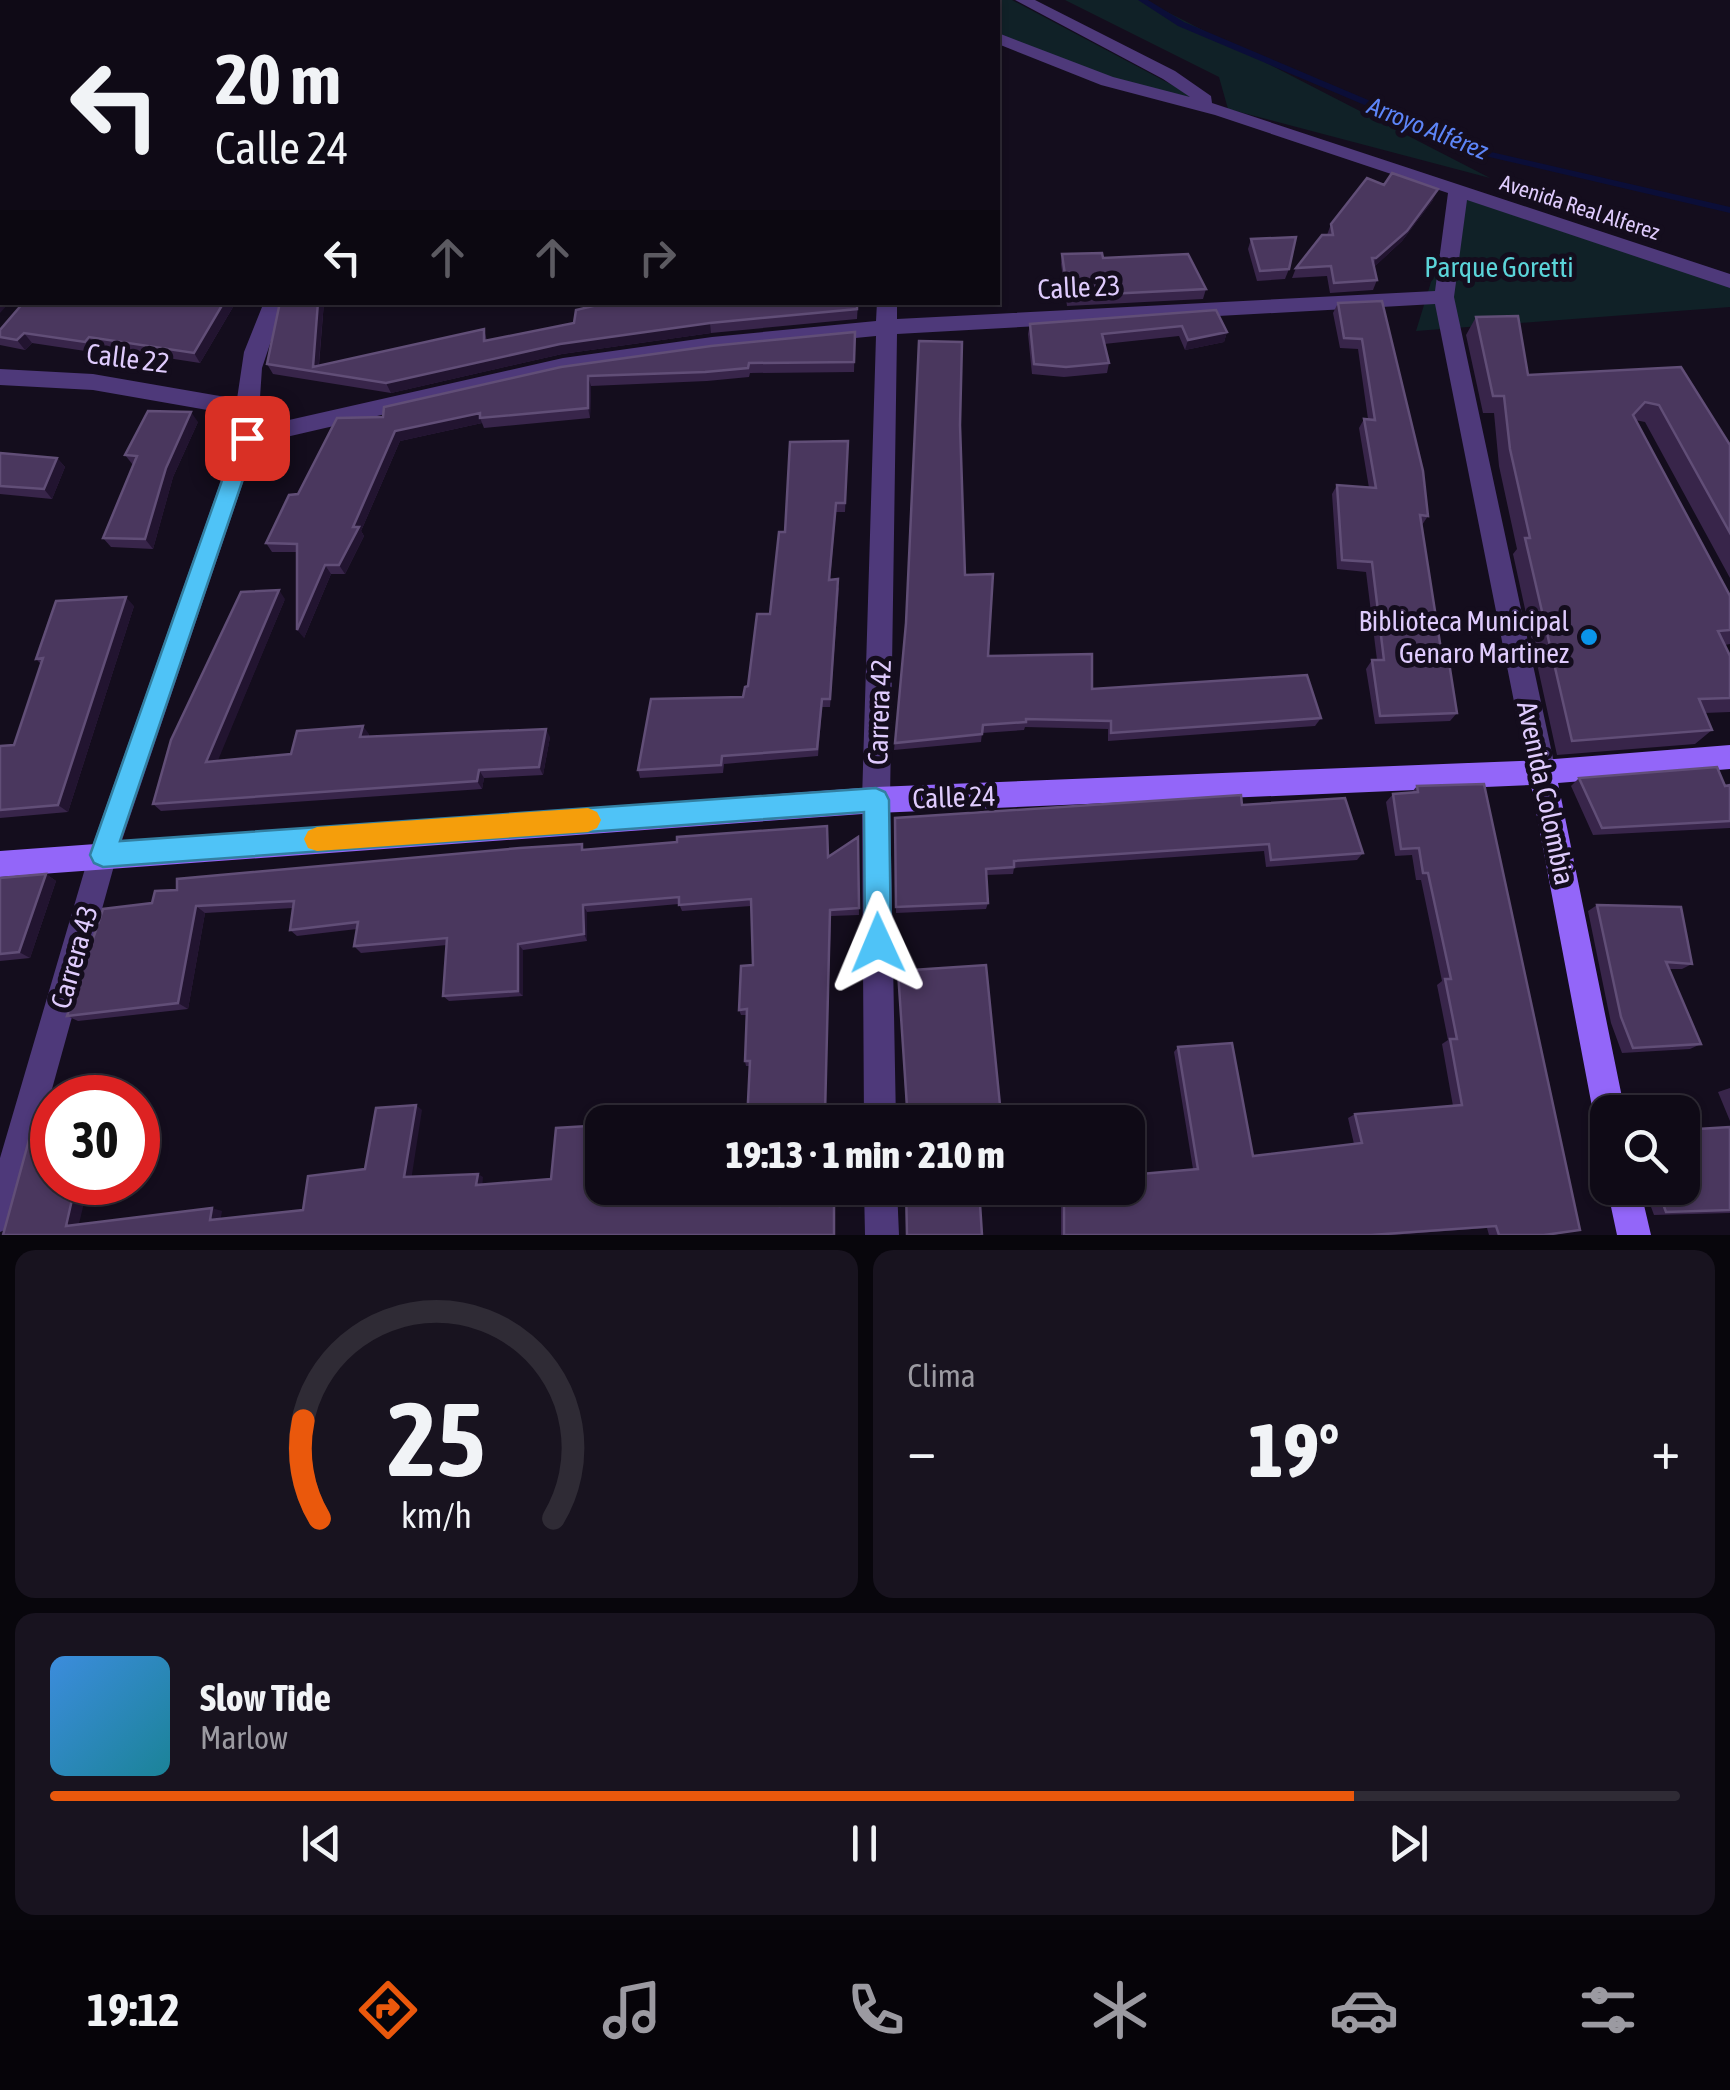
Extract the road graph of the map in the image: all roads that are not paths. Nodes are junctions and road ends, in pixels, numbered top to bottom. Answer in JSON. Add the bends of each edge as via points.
{"nodes":[{"id":1,"x":1023,"y":0,"type":"edge"},
{"id":2,"x":1000,"y":39,"type":"edge"},
{"id":3,"x":1222,"y":111,"type":"junction"},
{"id":4,"x":1458,"y":193,"type":"junction"},
{"id":5,"x":1730,"y":281,"type":"edge"},
{"id":6,"x":1444,"y":297,"type":"junction"},
{"id":7,"x":272,"y":305,"type":"edge"},
{"id":8,"x":888,"y":315,"type":"edge"},
{"id":9,"x":0,"y":377,"type":"edge"},
{"id":10,"x":246,"y":408,"type":"junction"},
{"id":11,"x":247,"y":438,"type":"junction"},
{"id":12,"x":1730,"y":756,"type":"edge"},
{"id":13,"x":1542,"y":772,"type":"junction"},
{"id":14,"x":876,"y":800,"type":"junction"},
{"id":15,"x":103,"y":855,"type":"junction"},
{"id":16,"x":0,"y":864,"type":"edge"},
{"id":17,"x":1607,"y":1095,"type":"edge"},
{"id":18,"x":880,"y":1105,"type":"edge"},
{"id":19,"x":881,"y":1205,"type":"edge"},
{"id":20,"x":1628,"y":1205,"type":"edge"},
{"id":21,"x":0,"y":1215,"type":"edge"},
{"id":22,"x":882,"y":1235,"type":"edge"},
{"id":23,"x":1634,"y":1235,"type":"edge"}],
"edges":[{"from":1,"to":3,"type":"street","via":[[1169,75]]},
{"from":2,"to":3,"type":"street","via":[[1107,81]]},
{"from":3,"to":4,"type":"street"},
{"from":4,"to":5,"type":"street","name":"Avenida Real Alferez"},
{"from":4,"to":6,"type":"street","name":"Avenida Real Alferez"},
{"from":6,"to":8,"type":"street","name":"Calle 23"},
{"from":6,"to":13,"type":"street","name":"Avenida Colombia"},
{"from":7,"to":10,"type":"street","name":"Carrera 43","via":[[257,335]]},
{"from":8,"to":11,"type":"street","name":"Calle 23","via":[[608,358]]},
{"from":8,"to":14,"type":"street","name":"Carrera 42"},
{"from":9,"to":10,"type":"street","name":"Calle 22","via":[[37,376]]},
{"from":10,"to":11,"type":"street","name":"Carrera 43"},
{"from":11,"to":15,"type":"street","name":"Carrera 43"},
{"from":12,"to":13,"type":"main road","name":"Calle 24"},
{"from":13,"to":14,"type":"main road","name":"Calle 24"},
{"from":13,"to":17,"type":"main road","name":"Avenida Colombia"},
{"from":14,"to":15,"type":"main road","name":"Calle 24"},
{"from":14,"to":18,"type":"street","name":"Carrera 42"},
{"from":15,"to":16,"type":"main road","name":"Calle 24"},
{"from":15,"to":21,"type":"street","name":"Carrera 43"},
{"from":19,"to":22,"type":"street"},
{"from":20,"to":23,"type":"main road"}]}
